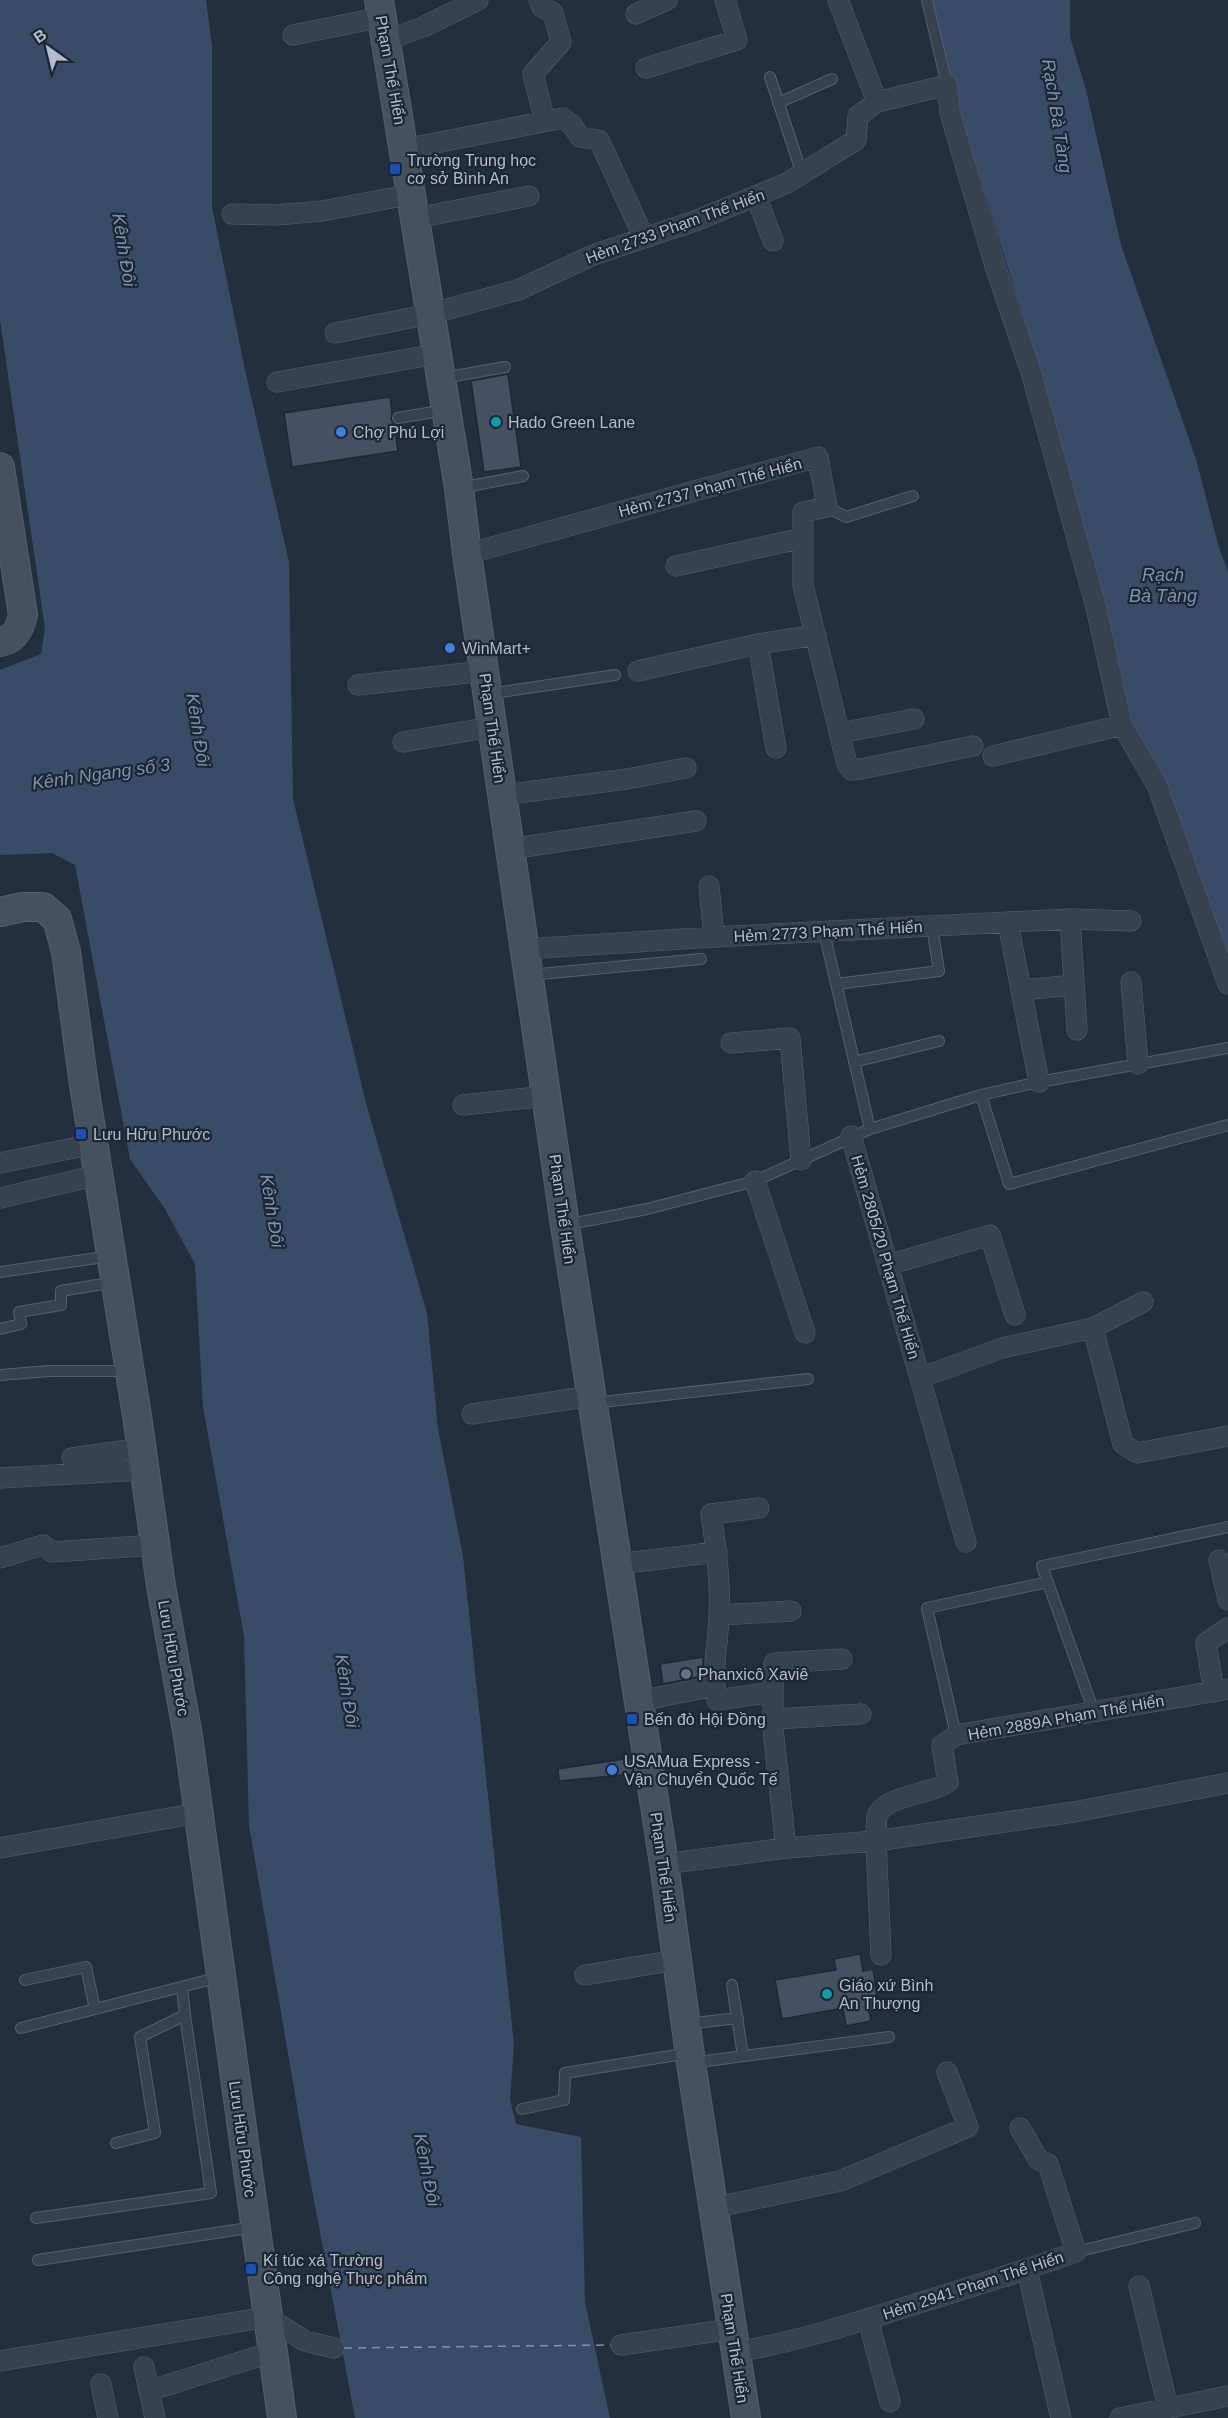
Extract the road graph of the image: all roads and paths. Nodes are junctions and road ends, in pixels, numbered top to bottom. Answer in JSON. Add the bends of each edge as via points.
{"nodes":[{"id":1,"x":478,"y":0,"type":"edge"},
{"id":2,"x":539,"y":0,"type":"edge"},
{"id":3,"x":667,"y":0,"type":"edge"},
{"id":4,"x":725,"y":0,"type":"edge"},
{"id":5,"x":838,"y":0,"type":"edge"},
{"id":6,"x":927,"y":0,"type":"edge"},
{"id":7,"x":636,"y":14,"type":"dead end"},
{"id":8,"x":382,"y":19,"type":"edge"},
{"id":9,"x":293,"y":35,"type":"dead end"},
{"id":10,"x":646,"y":68,"type":"dead end"},
{"id":11,"x":770,"y":77,"type":"dead end"},
{"id":12,"x":832,"y":79,"type":"dead end"},
{"id":13,"x":947,"y":85,"type":"junction"},
{"id":14,"x":876,"y":102,"type":"junction"},
{"id":15,"x":778,"y":103,"type":"junction"},
{"id":16,"x":545,"y":121,"type":"junction"},
{"id":17,"x":405,"y":149,"type":"junction"},
{"id":18,"x":802,"y":174,"type":"junction"},
{"id":19,"x":529,"y":196,"type":"dead end"},
{"id":20,"x":756,"y":196,"type":"junction"},
{"id":21,"x":414,"y":206,"type":"junction"},
{"id":22,"x":232,"y":214,"type":"dead end"},
{"id":23,"x":644,"y":238,"type":"junction"},
{"id":24,"x":773,"y":241,"type":"dead end"},
{"id":25,"x":430,"y":314,"type":"junction"},
{"id":26,"x":335,"y":333,"type":"dead end"},
{"id":27,"x":439,"y":366,"type":"junction"},
{"id":28,"x":505,"y":367,"type":"dead end"},
{"id":29,"x":277,"y":382,"type":"dead end"},
{"id":30,"x":446,"y":410,"type":"junction"},
{"id":31,"x":398,"y":418,"type":"dead end"},
{"id":32,"x":0,"y":467,"type":"edge"},
{"id":33,"x":523,"y":476,"type":"dead end"},
{"id":34,"x":459,"y":488,"type":"junction"},
{"id":35,"x":913,"y":496,"type":"dead end"},
{"id":36,"x":827,"y":507,"type":"junction"},
{"id":37,"x":803,"y":538,"type":"junction"},
{"id":38,"x":467,"y":554,"type":"junction"},
{"id":39,"x":676,"y":566,"type":"dead end"},
{"id":40,"x":816,"y":635,"type":"junction"},
{"id":41,"x":10,"y":636,"type":"edge"},
{"id":42,"x":758,"y":644,"type":"junction"},
{"id":43,"x":638,"y":671,"type":"dead end"},
{"id":44,"x":615,"y":675,"type":"dead end"},
{"id":45,"x":486,"y":682,"type":"junction"},
{"id":46,"x":358,"y":685,"type":"dead end"},
{"id":47,"x":914,"y":719,"type":"dead end"},
{"id":48,"x":1122,"y":725,"type":"junction"},
{"id":49,"x":492,"y":727,"type":"junction"},
{"id":50,"x":840,"y":733,"type":"junction"},
{"id":51,"x":403,"y":742,"type":"dead end"},
{"id":52,"x":973,"y":746,"type":"dead end"},
{"id":53,"x":776,"y":748,"type":"dead end"},
{"id":54,"x":993,"y":756,"type":"dead end"},
{"id":55,"x":686,"y":768,"type":"dead end"},
{"id":56,"x":502,"y":795,"type":"junction"},
{"id":57,"x":696,"y":821,"type":"dead end"},
{"id":58,"x":510,"y":849,"type":"junction"},
{"id":59,"x":709,"y":886,"type":"dead end"},
{"id":60,"x":0,"y":912,"type":"edge"},
{"id":61,"x":1070,"y":920,"type":"junction"},
{"id":62,"x":1131,"y":921,"type":"dead end"},
{"id":63,"x":1008,"y":922,"type":"junction"},
{"id":64,"x":932,"y":926,"type":"junction"},
{"id":65,"x":824,"y":932,"type":"junction"},
{"id":66,"x":714,"y":937,"type":"junction"},
{"id":67,"x":701,"y":959,"type":"dead end"},
{"id":68,"x":527,"y":962,"type":"junction"},
{"id":69,"x":1131,"y":982,"type":"dead end"},
{"id":70,"x":836,"y":984,"type":"junction"},
{"id":71,"x":1228,"y":984,"type":"edge"},
{"id":72,"x":1074,"y":985,"type":"junction"},
{"id":73,"x":1022,"y":990,"type":"junction"},
{"id":74,"x":1077,"y":1030,"type":"dead end"},
{"id":75,"x":939,"y":1041,"type":"dead end"},
{"id":76,"x":731,"y":1043,"type":"dead end"},
{"id":77,"x":1228,"y":1048,"type":"edge"},
{"id":78,"x":854,"y":1062,"type":"junction"},
{"id":79,"x":1138,"y":1064,"type":"junction"},
{"id":80,"x":1039,"y":1082,"type":"junction"},
{"id":81,"x":981,"y":1095,"type":"junction"},
{"id":82,"x":546,"y":1096,"type":"junction"},
{"id":83,"x":463,"y":1105,"type":"dead end"},
{"id":84,"x":1228,"y":1125,"type":"edge"},
{"id":85,"x":870,"y":1129,"type":"junction"},
{"id":86,"x":851,"y":1136,"type":"junction"},
{"id":87,"x":93,"y":1144,"type":"junction"},
{"id":88,"x":801,"y":1160,"type":"junction"},
{"id":89,"x":0,"y":1163,"type":"edge"},
{"id":90,"x":98,"y":1175,"type":"junction"},
{"id":91,"x":755,"y":1181,"type":"junction"},
{"id":92,"x":0,"y":1198,"type":"edge"},
{"id":93,"x":565,"y":1225,"type":"junction"},
{"id":94,"x":888,"y":1265,"type":"junction"},
{"id":95,"x":113,"y":1269,"type":"junction"},
{"id":96,"x":0,"y":1272,"type":"edge"},
{"id":97,"x":1143,"y":1302,"type":"dead end"},
{"id":98,"x":1015,"y":1315,"type":"dead end"},
{"id":99,"x":1093,"y":1328,"type":"junction"},
{"id":100,"x":0,"y":1329,"type":"edge"},
{"id":101,"x":805,"y":1333,"type":"dead end"},
{"id":102,"x":130,"y":1371,"type":"junction"},
{"id":103,"x":0,"y":1375,"type":"edge"},
{"id":104,"x":920,"y":1378,"type":"junction"},
{"id":105,"x":808,"y":1379,"type":"dead end"},
{"id":106,"x":592,"y":1400,"type":"junction"},
{"id":107,"x":472,"y":1414,"type":"dead end"},
{"id":108,"x":1228,"y":1436,"type":"edge"},
{"id":109,"x":72,"y":1458,"type":"dead end"},
{"id":110,"x":143,"y":1459,"type":"junction"},
{"id":111,"x":0,"y":1478,"type":"edge"},
{"id":112,"x":759,"y":1508,"type":"dead end"},
{"id":113,"x":1228,"y":1527,"type":"edge"},
{"id":114,"x":966,"y":1542,"type":"dead end"},
{"id":115,"x":155,"y":1545,"type":"junction"},
{"id":116,"x":717,"y":1552,"type":"junction"},
{"id":117,"x":0,"y":1558,"type":"edge"},
{"id":118,"x":1219,"y":1560,"type":"dead end"},
{"id":119,"x":618,"y":1564,"type":"junction"},
{"id":120,"x":1048,"y":1582,"type":"junction"},
{"id":121,"x":1228,"y":1600,"type":"edge"},
{"id":122,"x":791,"y":1611,"type":"dead end"},
{"id":123,"x":719,"y":1615,"type":"junction"},
{"id":124,"x":1228,"y":1628,"type":"edge"},
{"id":125,"x":842,"y":1659,"type":"dead end"},
{"id":126,"x":714,"y":1686,"type":"junction"},
{"id":127,"x":1221,"y":1691,"type":"edge"},
{"id":128,"x":773,"y":1692,"type":"junction"},
{"id":129,"x":639,"y":1701,"type":"junction"},
{"id":130,"x":1094,"y":1712,"type":"junction"},
{"id":131,"x":861,"y":1714,"type":"dead end"},
{"id":132,"x":773,"y":1719,"type":"junction"},
{"id":133,"x":956,"y":1735,"type":"junction"},
{"id":134,"x":1228,"y":1783,"type":"edge"},
{"id":135,"x":198,"y":1813,"type":"junction"},
{"id":136,"x":876,"y":1841,"type":"junction"},
{"id":137,"x":0,"y":1848,"type":"edge"},
{"id":138,"x":786,"y":1848,"type":"junction"},
{"id":139,"x":664,"y":1864,"type":"junction"},
{"id":140,"x":880,"y":1955,"type":"dead end"},
{"id":141,"x":677,"y":1960,"type":"junction"},
{"id":142,"x":585,"y":1975,"type":"dead end"},
{"id":143,"x":220,"y":1977,"type":"junction"},
{"id":144,"x":25,"y":1980,"type":"dead end"},
{"id":145,"x":732,"y":1985,"type":"dead end"},
{"id":146,"x":182,"y":1986,"type":"junction"},
{"id":147,"x":95,"y":2009,"type":"junction"},
{"id":148,"x":185,"y":2015,"type":"junction"},
{"id":149,"x":738,"y":2018,"type":"junction"},
{"id":150,"x":686,"y":2025,"type":"junction"},
{"id":151,"x":21,"y":2028,"type":"dead end"},
{"id":152,"x":889,"y":2037,"type":"dead end"},
{"id":153,"x":743,"y":2056,"type":"junction"},
{"id":154,"x":690,"y":2058,"type":"junction"},
{"id":155,"x":947,"y":2072,"type":"dead end"},
{"id":156,"x":522,"y":2109,"type":"dead end"},
{"id":157,"x":1020,"y":2128,"type":"dead end"},
{"id":158,"x":116,"y":2143,"type":"dead end"},
{"id":159,"x":712,"y":2208,"type":"junction"},
{"id":160,"x":36,"y":2218,"type":"dead end"},
{"id":161,"x":1195,"y":2223,"type":"dead end"},
{"id":162,"x":255,"y":2227,"type":"junction"},
{"id":163,"x":1076,"y":2252,"type":"junction"},
{"id":164,"x":38,"y":2260,"type":"dead end"},
{"id":165,"x":1027,"y":2270,"type":"junction"},
{"id":166,"x":1139,"y":2286,"type":"dead end"},
{"id":167,"x":267,"y":2317,"type":"junction"},
{"id":168,"x":868,"y":2319,"type":"junction"},
{"id":169,"x":734,"y":2341,"type":"junction"},
{"id":170,"x":621,"y":2345,"type":"dead end"},
{"id":171,"x":334,"y":2348,"type":"dead end"},
{"id":172,"x":272,"y":2352,"type":"junction"},
{"id":173,"x":0,"y":2361,"type":"edge"},
{"id":174,"x":144,"y":2367,"type":"dead end"},
{"id":175,"x":101,"y":2384,"type":"dead end"},
{"id":176,"x":149,"y":2391,"type":"junction"},
{"id":177,"x":1228,"y":2396,"type":"edge"},
{"id":178,"x":890,"y":2402,"type":"dead end"},
{"id":179,"x":1168,"y":2408,"type":"junction"},
{"id":180,"x":108,"y":2418,"type":"edge"},
{"id":181,"x":155,"y":2418,"type":"edge"},
{"id":182,"x":282,"y":2418,"type":"edge"},
{"id":183,"x":746,"y":2418,"type":"edge"},
{"id":184,"x":1060,"y":2418,"type":"edge"},
{"id":185,"x":1120,"y":2418,"type":"edge"}],
"edges":[{"from":1,"to":8,"type":"street","via":[[423,27]]},
{"from":2,"to":16,"type":"street","via":[[542,7],[553,13],[561,42],[532,74]]},
{"from":3,"to":7,"type":"street"},
{"from":4,"to":10,"type":"street","via":[[737,40]]},
{"from":5,"to":14,"type":"street"},
{"from":6,"to":13,"type":"lane"},
{"from":8,"to":9,"type":"street"},
{"from":8,"to":17,"type":"main road","name":"Phạm Thế Hiển"},
{"from":11,"to":15,"type":"lane"},
{"from":12,"to":15,"type":"lane"},
{"from":13,"to":14,"type":"street"},
{"from":13,"to":48,"type":"street","via":[[950,113],[1031,372],[1096,606]]},
{"from":14,"to":18,"type":"street","name":"Hẻm 2733 Phạm Thế Hiển","via":[[858,116],[856,140]]},
{"from":15,"to":18,"type":"lane"},
{"from":16,"to":17,"type":"street"},
{"from":16,"to":23,"type":"street","via":[[563,118],[580,136],[599,140]]},
{"from":17,"to":21,"type":"main road","name":"Phạm Thế Hiển"},
{"from":18,"to":20,"type":"street","name":"Hẻm 2733 Phạm Thế Hiển"},
{"from":19,"to":21,"type":"street"},
{"from":20,"to":23,"type":"street","name":"Hẻm 2733 Phạm Thế Hiển"},
{"from":20,"to":24,"type":"street"},
{"from":21,"to":22,"type":"street"},
{"from":21,"to":25,"type":"main road","name":"Phạm Thế Hiển"},
{"from":23,"to":25,"type":"street","name":"Hẻm 2733 Phạm Thế Hiển","via":[[594,255],[518,290]]},
{"from":25,"to":26,"type":"street","name":"Hẻm 2733 Phạm Thế Hiển"},
{"from":25,"to":27,"type":"main road","name":"Phạm Thế Hiển"},
{"from":27,"to":28,"type":"lane"},
{"from":27,"to":29,"type":"street"},
{"from":27,"to":30,"type":"main road","name":"Phạm Thế Hiển"},
{"from":30,"to":31,"type":"lane"},
{"from":30,"to":34,"type":"main road","name":"Phạm Thế Hiển"},
{"from":32,"to":41,"type":"main road","via":[[23,615]]},
{"from":33,"to":34,"type":"lane"},
{"from":34,"to":38,"type":"main road","name":"Phạm Thế Hiển"},
{"from":35,"to":36,"type":"lane","via":[[846,517]]},
{"from":36,"to":37,"type":"street","via":[[803,512]]},
{"from":36,"to":38,"type":"street","name":"Hẻm 2737 Phạm Thế Hiển","via":[[818,457]]},
{"from":37,"to":39,"type":"street"},
{"from":37,"to":40,"type":"street","via":[[803,585]]},
{"from":38,"to":45,"type":"main road","name":"Phạm Thế Hiển"},
{"from":40,"to":42,"type":"street"},
{"from":40,"to":50,"type":"street"},
{"from":42,"to":43,"type":"street"},
{"from":42,"to":53,"type":"street"},
{"from":44,"to":45,"type":"lane"},
{"from":45,"to":46,"type":"street"},
{"from":45,"to":49,"type":"main road","name":"Phạm Thế Hiển"},
{"from":47,"to":50,"type":"street"},
{"from":48,"to":54,"type":"street"},
{"from":48,"to":71,"type":"street","via":[[1157,785]]},
{"from":49,"to":51,"type":"street"},
{"from":49,"to":56,"type":"main road","name":"Phạm Thế Hiển"},
{"from":50,"to":52,"type":"street","via":[[852,770]]},
{"from":55,"to":56,"type":"street"},
{"from":56,"to":58,"type":"main road","name":"Phạm Thế Hiển"},
{"from":57,"to":58,"type":"street"},
{"from":58,"to":68,"type":"main road","name":"Phạm Thế Hiển"},
{"from":59,"to":66,"type":"street"},
{"from":60,"to":87,"type":"main road","name":"Lưu Hữu Phước","via":[[43,907],[57,919],[66,952]]},
{"from":61,"to":62,"type":"street","name":"Hẻm 2773 Phạm Thế Hiển"},
{"from":61,"to":63,"type":"street","name":"Hẻm 2773 Phạm Thế Hiển"},
{"from":61,"to":72,"type":"street"},
{"from":63,"to":64,"type":"street","name":"Hẻm 2773 Phạm Thế Hiển"},
{"from":63,"to":73,"type":"street"},
{"from":64,"to":65,"type":"street","name":"Hẻm 2773 Phạm Thế Hiển"},
{"from":64,"to":70,"type":"lane","via":[[939,971]]},
{"from":65,"to":66,"type":"street","name":"Hẻm 2773 Phạm Thế Hiển"},
{"from":65,"to":70,"type":"lane"},
{"from":66,"to":68,"type":"street","name":"Hẻm 2773 Phạm Thế Hiển"},
{"from":67,"to":68,"type":"lane"},
{"from":68,"to":82,"type":"main road","name":"Phạm Thế Hiển"},
{"from":69,"to":79,"type":"street"},
{"from":70,"to":78,"type":"lane"},
{"from":72,"to":73,"type":"street"},
{"from":72,"to":74,"type":"street"},
{"from":73,"to":80,"type":"street"},
{"from":75,"to":78,"type":"lane"},
{"from":76,"to":88,"type":"street","via":[[790,1038]]},
{"from":77,"to":79,"type":"lane"},
{"from":78,"to":85,"type":"lane"},
{"from":79,"to":80,"type":"lane"},
{"from":80,"to":81,"type":"lane"},
{"from":81,"to":84,"type":"lane","via":[[1009,1184]]},
{"from":81,"to":85,"type":"lane"},
{"from":82,"to":83,"type":"street"},
{"from":82,"to":93,"type":"main road","name":"Phạm Thế Hiển"},
{"from":85,"to":86,"type":"lane"},
{"from":86,"to":88,"type":"lane"},
{"from":86,"to":94,"type":"street","name":"Hẻm 2805/20 Phạm Thế Hiển"},
{"from":87,"to":89,"type":"street"},
{"from":87,"to":90,"type":"main road","name":"Lưu Hữu Phước"},
{"from":88,"to":91,"type":"lane"},
{"from":90,"to":92,"type":"street"},
{"from":90,"to":95,"type":"main road","name":"Lưu Hữu Phước"},
{"from":91,"to":93,"type":"lane"},
{"from":91,"to":101,"type":"street"},
{"from":93,"to":106,"type":"main road","name":"Phạm Thế Hiển"},
{"from":94,"to":98,"type":"street","via":[[990,1236]]},
{"from":94,"to":104,"type":"street","name":"Hẻm 2805/20 Phạm Thế Hiển"},
{"from":95,"to":96,"type":"lane"},
{"from":95,"to":100,"type":"lane","via":[[61,1291],[61,1305],[18,1312],[21,1324]]},
{"from":95,"to":102,"type":"main road","name":"Lưu Hữu Phước"},
{"from":97,"to":99,"type":"street","name":"Hẻm 2805/20 Phạm Thế Hiển"},
{"from":99,"to":104,"type":"street","name":"Hẻm 2805/20 Phạm Thế Hiển","via":[[1002,1348]]},
{"from":99,"to":108,"type":"street","via":[[1123,1444],[1137,1454]]},
{"from":102,"to":103,"type":"lane"},
{"from":102,"to":110,"type":"main road","name":"Lưu Hữu Phước"},
{"from":104,"to":114,"type":"street","name":"Hẻm 2805/20 Phạm Thế Hiển"},
{"from":105,"to":106,"type":"lane"},
{"from":106,"to":107,"type":"street"},
{"from":106,"to":119,"type":"main road","name":"Phạm Thế Hiển"},
{"from":109,"to":110,"type":"street"},
{"from":110,"to":111,"type":"street"},
{"from":110,"to":115,"type":"main road","name":"Lưu Hữu Phước"},
{"from":112,"to":116,"type":"street","via":[[711,1514]]},
{"from":113,"to":120,"type":"lane","via":[[1042,1566]]},
{"from":115,"to":117,"type":"street","via":[[52,1552],[43,1545]]},
{"from":115,"to":135,"type":"main road","name":"Lưu Hữu Phước"},
{"from":116,"to":119,"type":"street"},
{"from":116,"to":123,"type":"street"},
{"from":118,"to":121,"type":"street"},
{"from":119,"to":129,"type":"main road","name":"Phạm Thế Hiển"},
{"from":120,"to":130,"type":"lane"},
{"from":120,"to":133,"type":"lane","via":[[927,1608]]},
{"from":122,"to":123,"type":"street"},
{"from":123,"to":126,"type":"street"},
{"from":124,"to":127,"type":"street","via":[[1206,1643]]},
{"from":125,"to":128,"type":"street","via":[[774,1663]]},
{"from":126,"to":128,"type":"street","via":[[717,1700]]},
{"from":126,"to":129,"type":"street"},
{"from":127,"to":130,"type":"street","name":"Hẻm 2889A Phạm Thế Hiển"},
{"from":128,"to":132,"type":"street"},
{"from":129,"to":139,"type":"main road","name":"Phạm Thế Hiển"},
{"from":130,"to":133,"type":"street","name":"Hẻm 2889A Phạm Thế Hiển"},
{"from":131,"to":132,"type":"street"},
{"from":132,"to":138,"type":"street"},
{"from":133,"to":136,"type":"street","name":"Hẻm 2889A Phạm Thế Hiển","via":[[942,1744],[948,1782],[885,1806],[877,1815]]},
{"from":134,"to":136,"type":"street","via":[[1074,1812]]},
{"from":135,"to":137,"type":"street"},
{"from":135,"to":143,"type":"main road","name":"Lưu Hữu Phước"},
{"from":136,"to":138,"type":"street"},
{"from":136,"to":140,"type":"street"},
{"from":138,"to":139,"type":"street"},
{"from":139,"to":141,"type":"main road","name":"Phạm Thế Hiển"},
{"from":141,"to":142,"type":"street"},
{"from":141,"to":150,"type":"main road","name":"Phạm Thế Hiển"},
{"from":143,"to":146,"type":"lane"},
{"from":143,"to":162,"type":"main road","name":"Lưu Hữu Phước"},
{"from":144,"to":147,"type":"lane","via":[[86,1967]]},
{"from":145,"to":149,"type":"lane"},
{"from":146,"to":147,"type":"lane"},
{"from":146,"to":148,"type":"lane"},
{"from":147,"to":151,"type":"lane"},
{"from":148,"to":158,"type":"lane","via":[[140,2037],[155,2133]]},
{"from":148,"to":160,"type":"lane","via":[[212,2193]]},
{"from":149,"to":150,"type":"lane"},
{"from":149,"to":153,"type":"lane"},
{"from":150,"to":154,"type":"main road","name":"Phạm Thế Hiển"},
{"from":152,"to":153,"type":"lane"},
{"from":153,"to":154,"type":"lane"},
{"from":154,"to":156,"type":"lane","via":[[565,2073],[564,2100]]},
{"from":154,"to":159,"type":"main road","name":"Phạm Thế Hiển"},
{"from":155,"to":159,"type":"street","via":[[968,2127],[840,2181]]},
{"from":157,"to":163,"type":"street","name":"Hẻm 2941 Phạm Thế Hiển","via":[[1038,2159],[1048,2164]]},
{"from":159,"to":169,"type":"main road","name":"Phạm Thế Hiển"},
{"from":161,"to":163,"type":"lane"},
{"from":162,"to":164,"type":"lane"},
{"from":162,"to":167,"type":"main road","name":"Lưu Hữu Phước"},
{"from":163,"to":165,"type":"street","name":"Hẻm 2941 Phạm Thế Hiển"},
{"from":165,"to":168,"type":"street","name":"Hẻm 2941 Phạm Thế Hiển"},
{"from":165,"to":184,"type":"street"},
{"from":166,"to":179,"type":"street"},
{"from":167,"to":171,"type":"street","via":[[305,2341]]},
{"from":167,"to":172,"type":"main road","name":"Lưu Hữu Phước"},
{"from":167,"to":173,"type":"street"},
{"from":168,"to":169,"type":"street","name":"Hẻm 2941 Phạm Thế Hiển","via":[[786,2343]]},
{"from":168,"to":178,"type":"street"},
{"from":169,"to":170,"type":"street","name":"Hẻm 2941 Phạm Thế Hiển"},
{"from":169,"to":183,"type":"main road","name":"Phạm Thế Hiển"},
{"from":172,"to":176,"type":"street"},
{"from":172,"to":182,"type":"main road","name":"Lưu Hữu Phước"},
{"from":174,"to":176,"type":"street"},
{"from":175,"to":180,"type":"street"},
{"from":176,"to":181,"type":"street"},
{"from":177,"to":179,"type":"street"},
{"from":179,"to":185,"type":"street"}]}
